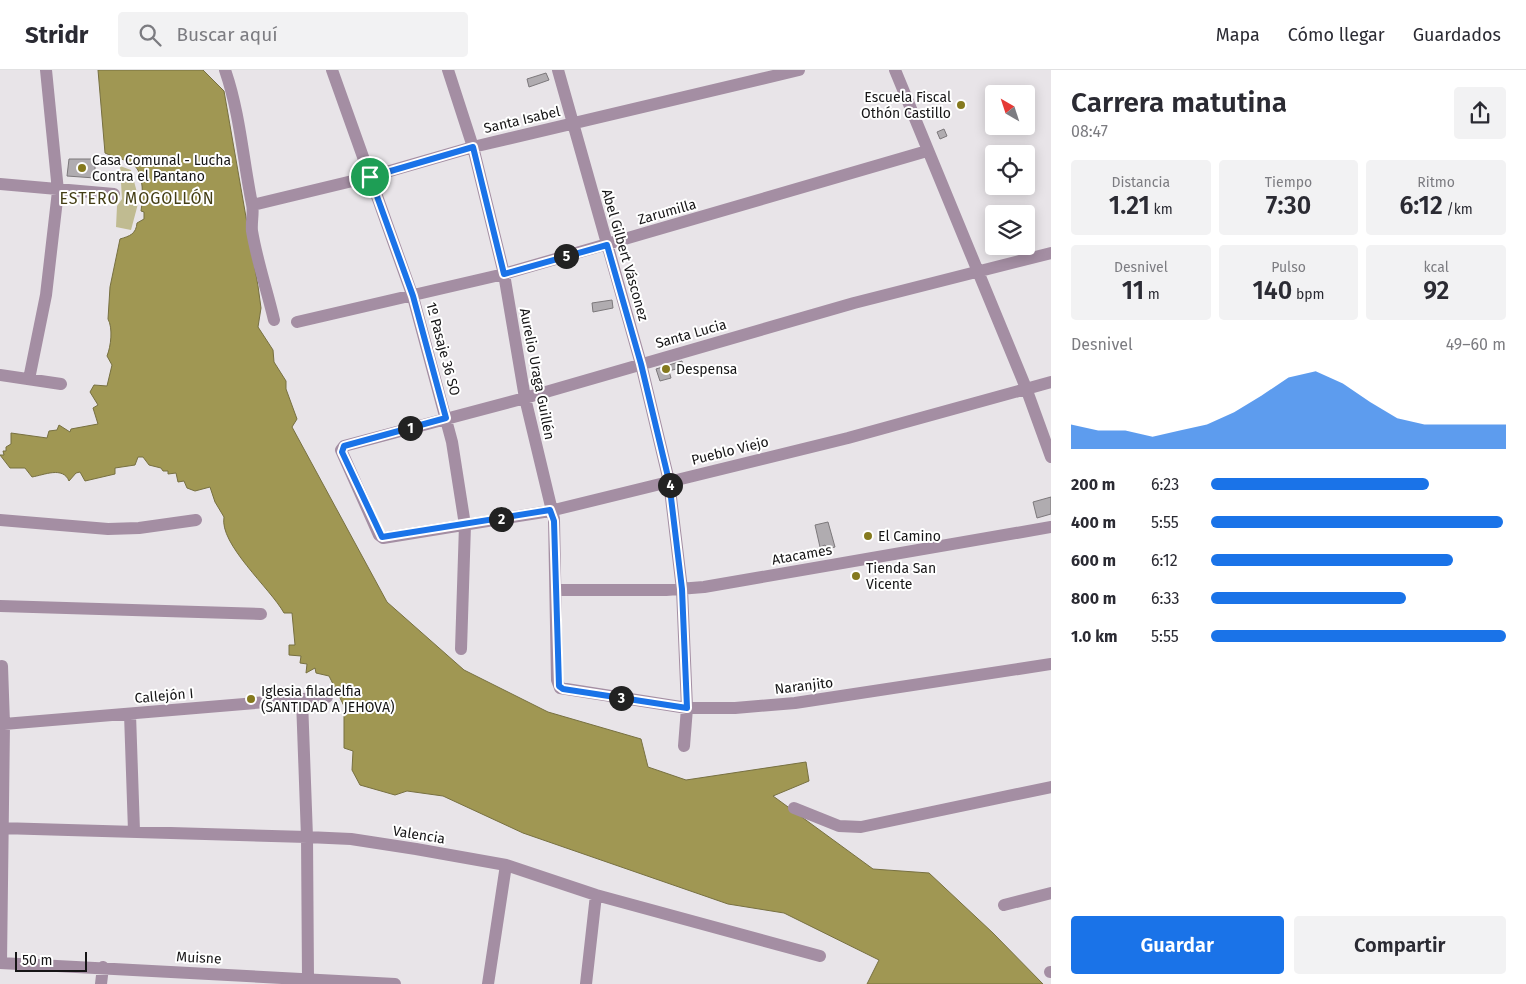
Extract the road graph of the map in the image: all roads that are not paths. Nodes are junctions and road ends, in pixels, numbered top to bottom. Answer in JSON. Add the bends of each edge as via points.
{"nodes":[{"id":1,"x":46,"y":70,"type":"edge"},
{"id":2,"x":225,"y":70,"type":"edge"},
{"id":3,"x":332,"y":70,"type":"edge"},
{"id":4,"x":448,"y":70,"type":"edge"},
{"id":5,"x":558,"y":70,"type":"edge"},
{"id":6,"x":799,"y":70,"type":"edge"},
{"id":7,"x":895,"y":70,"type":"edge"},
{"id":8,"x":573,"y":124,"type":"junction"},
{"id":9,"x":473,"y":147,"type":"junction"},
{"id":10,"x":927,"y":151,"type":"junction"},
{"id":11,"x":370,"y":177,"type":"junction"},
{"id":12,"x":0,"y":184,"type":"edge"},
{"id":13,"x":58,"y":191,"type":"junction"},
{"id":14,"x":114,"y":194,"type":"dead end"},
{"id":15,"x":253,"y":205,"type":"junction"},
{"id":16,"x":607,"y":245,"type":"junction"},
{"id":17,"x":1051,"y":253,"type":"edge"},
{"id":18,"x":977,"y":272,"type":"junction"},
{"id":19,"x":504,"y":274,"type":"junction"},
{"id":20,"x":413,"y":296,"type":"junction"},
{"id":21,"x":274,"y":320,"type":"dead end"},
{"id":22,"x":297,"y":322,"type":"dead end"},
{"id":23,"x":641,"y":364,"type":"junction"},
{"id":24,"x":0,"y":375,"type":"edge"},
{"id":25,"x":29,"y":380,"type":"junction"},
{"id":26,"x":1051,"y":382,"type":"edge"},
{"id":27,"x":62,"y":384,"type":"dead end"},
{"id":28,"x":1026,"y":388,"type":"junction"},
{"id":29,"x":525,"y":398,"type":"junction"},
{"id":30,"x":446,"y":418,"type":"junction"},
{"id":31,"x":1051,"y":457,"type":"edge"},
{"id":32,"x":669,"y":481,"type":"junction"},
{"id":33,"x":550,"y":510,"type":"junction"},
{"id":34,"x":0,"y":520,"type":"edge"},
{"id":35,"x":196,"y":520,"type":"dead end"},
{"id":36,"x":464,"y":525,"type":"junction"},
{"id":37,"x":1051,"y":527,"type":"edge"},
{"id":38,"x":383,"y":538,"type":"joint"},
{"id":39,"x":682,"y":589,"type":"junction"},
{"id":40,"x":557,"y":590,"type":"junction"},
{"id":41,"x":0,"y":606,"type":"edge"},
{"id":42,"x":261,"y":614,"type":"dead end"},
{"id":43,"x":461,"y":648,"type":"dead end"},
{"id":44,"x":1051,"y":664,"type":"edge"},
{"id":45,"x":2,"y":666,"type":"dead end"},
{"id":46,"x":560,"y":688,"type":"joint"},
{"id":47,"x":327,"y":697,"type":"dead end"},
{"id":48,"x":302,"y":700,"type":"junction"},
{"id":49,"x":687,"y":708,"type":"junction"},
{"id":50,"x":130,"y":714,"type":"junction"},
{"id":51,"x":4,"y":724,"type":"junction"},
{"id":52,"x":684,"y":746,"type":"dead end"},
{"id":53,"x":1051,"y":788,"type":"edge"},
{"id":54,"x":794,"y":808,"type":"dead end"},
{"id":55,"x":1,"y":828,"type":"edge"},
{"id":56,"x":134,"y":831,"type":"junction"},
{"id":57,"x":307,"y":837,"type":"junction"},
{"id":58,"x":506,"y":865,"type":"junction"},
{"id":59,"x":1051,"y":893,"type":"edge"},
{"id":60,"x":596,"y":895,"type":"junction"},
{"id":61,"x":1004,"y":905,"type":"dead end"},
{"id":62,"x":820,"y":956,"type":"dead end"},
{"id":63,"x":0,"y":963,"type":"edge"},
{"id":64,"x":103,"y":967,"type":"junction"},
{"id":65,"x":308,"y":980,"type":"junction"},
{"id":66,"x":370,"y":983,"type":"edge"},
{"id":67,"x":101,"y":984,"type":"edge"},
{"id":68,"x":395,"y":984,"type":"edge"},
{"id":69,"x":488,"y":984,"type":"edge"},
{"id":70,"x":586,"y":984,"type":"edge"}],
"edges":[{"from":1,"to":13,"type":"street"},
{"from":2,"to":15,"type":"street","via":[[235,102]]},
{"from":3,"to":11,"type":"street","name":"1º Pasaje 36 SO"},
{"from":4,"to":9,"type":"street","name":"Aurelio Uraga Guillén"},
{"from":5,"to":8,"type":"street","name":"Abel Gilbert Vásconez"},
{"from":6,"to":8,"type":"street","name":"Santa Isabel"},
{"from":7,"to":10,"type":"street"},
{"from":8,"to":9,"type":"street","name":"Santa Isabel"},
{"from":8,"to":16,"type":"street","name":"Abel Gilbert Vásconez"},
{"from":9,"to":11,"type":"street","name":"Santa Isabel"},
{"from":9,"to":19,"type":"street","name":"Aurelio Uraga Guillén"},
{"from":10,"to":16,"type":"street","name":"Zarumilla"},
{"from":10,"to":18,"type":"street"},
{"from":11,"to":15,"type":"street","name":"Santa Isabel"},
{"from":11,"to":20,"type":"street","name":"1º Pasaje 36 SO"},
{"from":12,"to":13,"type":"street"},
{"from":13,"to":14,"type":"street"},
{"from":13,"to":25,"type":"street","via":[[46,295]]},
{"from":15,"to":21,"type":"street","via":[[254,239]]},
{"from":16,"to":19,"type":"street","name":"Zarumilla"},
{"from":16,"to":23,"type":"street","name":"Abel Gilbert Vásconez"},
{"from":17,"to":18,"type":"street","name":"Santa Lucia"},
{"from":18,"to":23,"type":"street","name":"Santa Lucia"},
{"from":18,"to":28,"type":"street"},
{"from":19,"to":20,"type":"street","name":"Zarumilla"},
{"from":19,"to":29,"type":"street","name":"Aurelio Uraga Guillén"},
{"from":20,"to":22,"type":"street","name":"Zarumilla"},
{"from":20,"to":30,"type":"street","name":"1º Pasaje 36 SO"},
{"from":23,"to":29,"type":"street","name":"Santa Lucia"},
{"from":23,"to":32,"type":"street","name":"Abel Gilbert Vásconez"},
{"from":24,"to":25,"type":"street"},
{"from":25,"to":27,"type":"street"},
{"from":26,"to":28,"type":"street","name":"Pueblo Viejo"},
{"from":28,"to":31,"type":"street"},
{"from":28,"to":32,"type":"street","name":"Pueblo Viejo","via":[[848,438]]},
{"from":29,"to":30,"type":"street","name":"Santa Lucia"},
{"from":29,"to":33,"type":"street","name":"Aurelio Uraga Guillén"},
{"from":30,"to":36,"type":"street","name":"1º Pasaje 36 SO","via":[[459,479]]},
{"from":30,"to":38,"type":"street","name":"Santa Lucia","via":[[342,448]]},
{"from":32,"to":33,"type":"street","name":"Pueblo Viejo"},
{"from":32,"to":39,"type":"street","name":"Abel Gilbert Vásconez"},
{"from":33,"to":36,"type":"street","name":"Pueblo Viejo"},
{"from":33,"to":40,"type":"street","name":"Aurelio Uraga Guillén","via":[[554,521]]},
{"from":34,"to":35,"type":"street","via":[[108,529]]},
{"from":36,"to":38,"type":"street","name":"Pueblo Viejo"},
{"from":36,"to":43,"type":"street","name":"1º Pasaje 36 SO"},
{"from":37,"to":39,"type":"street","name":"Atacames"},
{"from":39,"to":40,"type":"street","name":"Atacames"},
{"from":39,"to":49,"type":"street","name":"Abel Gilbert Vásconez"},
{"from":40,"to":46,"type":"street","name":"Aurelio Uraga Guillén","via":[[557,680]]},
{"from":41,"to":42,"type":"street"},
{"from":44,"to":49,"type":"street","name":"Naranjito","via":[[795,703]]},
{"from":45,"to":51,"type":"street"},
{"from":46,"to":49,"type":"street","name":"Naranjito"},
{"from":47,"to":48,"type":"street","name":"Callejón I"},
{"from":48,"to":50,"type":"street","name":"Callejón I"},
{"from":48,"to":57,"type":"street"},
{"from":49,"to":52,"type":"street","name":"Abel Gilbert Vásconez"},
{"from":50,"to":51,"type":"street","name":"Callejón I"},
{"from":50,"to":56,"type":"street"},
{"from":51,"to":55,"type":"street"},
{"from":53,"to":54,"type":"street","via":[[861,827],[839,826]]},
{"from":55,"to":56,"type":"street","name":"Valencia"},
{"from":55,"to":63,"type":"street"},
{"from":56,"to":57,"type":"street","name":"Valencia"},
{"from":57,"to":58,"type":"street","name":"Valencia","via":[[416,849]]},
{"from":57,"to":65,"type":"street"},
{"from":58,"to":60,"type":"street","name":"Valencia"},
{"from":58,"to":69,"type":"street"},
{"from":59,"to":61,"type":"street"},
{"from":60,"to":62,"type":"street","name":"Valencia"},
{"from":60,"to":70,"type":"street"},
{"from":63,"to":64,"type":"street","name":"Muisne"},
{"from":64,"to":65,"type":"street","name":"Muisne"},
{"from":64,"to":67,"type":"street"},
{"from":65,"to":66,"type":"street","name":"Muisne"},
{"from":66,"to":68,"type":"street","name":"Muisne"}]}
